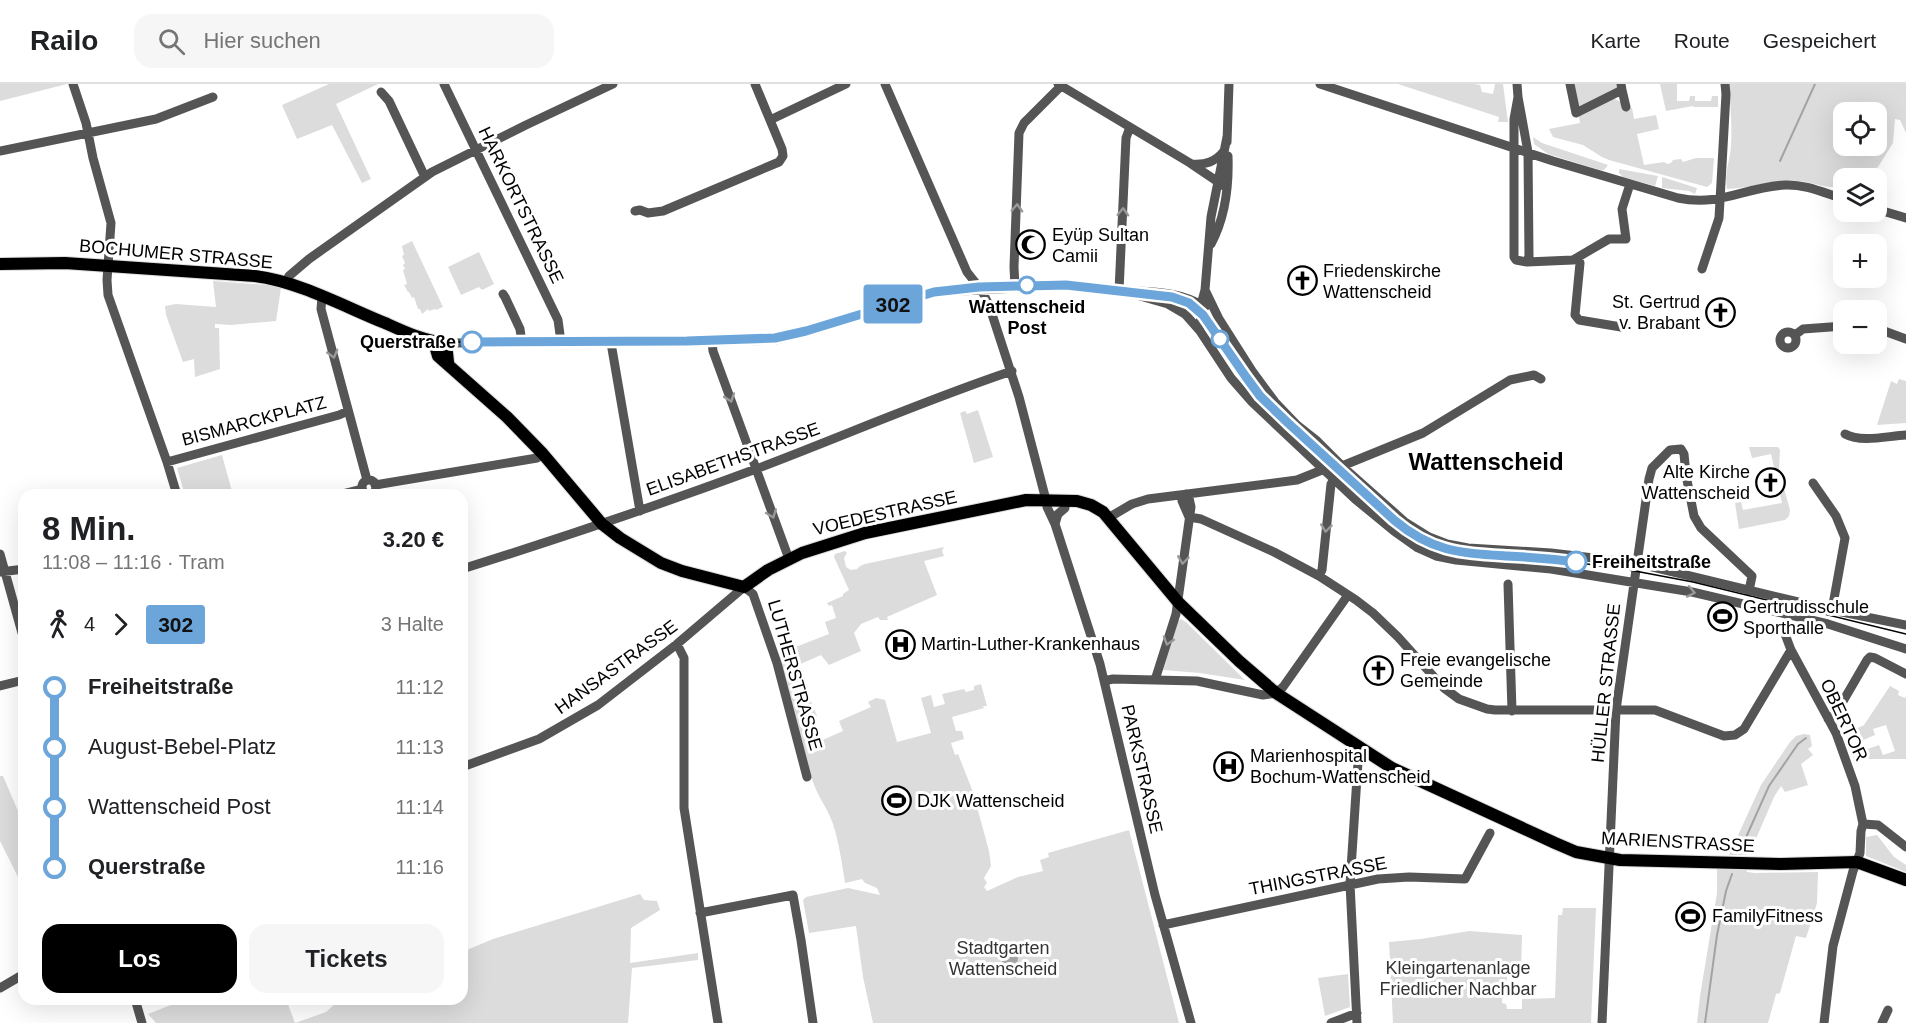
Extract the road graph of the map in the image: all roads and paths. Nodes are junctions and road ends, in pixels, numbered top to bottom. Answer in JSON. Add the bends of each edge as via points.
{"nodes":[{"id":1,"x":73,"y":84,"type":"edge"},
{"id":2,"x":444,"y":84,"type":"edge"},
{"id":3,"x":613,"y":84,"type":"edge"},
{"id":4,"x":755,"y":84,"type":"edge"},
{"id":5,"x":846,"y":84,"type":"edge"},
{"id":6,"x":885,"y":84,"type":"edge"},
{"id":7,"x":1229,"y":84,"type":"edge"},
{"id":8,"x":1320,"y":84,"type":"edge"},
{"id":9,"x":1517,"y":84,"type":"edge"},
{"id":10,"x":1570,"y":84,"type":"edge"},
{"id":11,"x":1725,"y":84,"type":"edge"},
{"id":12,"x":1059,"y":85,"type":"edge"},
{"id":13,"x":1621,"y":87,"type":"edge"},
{"id":14,"x":381,"y":92,"type":"dead end"},
{"id":15,"x":1518,"y":97,"type":"junction"},
{"id":16,"x":213,"y":98,"type":"dead end"},
{"id":17,"x":1626,"y":107,"type":"dead end"},
{"id":18,"x":770,"y":120,"type":"junction"},
{"id":19,"x":1130,"y":127,"type":"junction"},
{"id":20,"x":87,"y":135,"type":"junction"},
{"id":21,"x":1227,"y":137,"type":"junction"},
{"id":22,"x":1514,"y":148,"type":"junction"},
{"id":23,"x":1225,"y":149,"type":"junction"},
{"id":24,"x":476,"y":150,"type":"junction"},
{"id":25,"x":0,"y":151,"type":"edge"},
{"id":26,"x":1528,"y":152,"type":"junction"},
{"id":27,"x":1192,"y":165,"type":"junction"},
{"id":28,"x":425,"y":177,"type":"junction"},
{"id":29,"x":1629,"y":184,"type":"junction"},
{"id":30,"x":1223,"y":185,"type":"junction"},
{"id":31,"x":1514,"y":192,"type":"junction"},
{"id":32,"x":1527,"y":192,"type":"junction"},
{"id":33,"x":1833,"y":195,"type":"edge"},
{"id":34,"x":1720,"y":200,"type":"junction"},
{"id":35,"x":635,"y":212,"type":"dead end"},
{"id":36,"x":1887,"y":212,"type":"edge"},
{"id":37,"x":1906,"y":218,"type":"edge"},
{"id":38,"x":1578,"y":257,"type":"junction"},
{"id":39,"x":1527,"y":262,"type":"junction"},
{"id":40,"x":0,"y":264,"type":"edge"},
{"id":41,"x":108,"y":266,"type":"junction"},
{"id":42,"x":1702,"y":269,"type":"dead end"},
{"id":43,"x":285,"y":283,"type":"junction"},
{"id":44,"x":1015,"y":288,"type":"junction"},
{"id":45,"x":981,"y":289,"type":"junction"},
{"id":46,"x":1205,"y":290,"type":"junction"},
{"id":47,"x":1123,"y":292,"type":"junction"},
{"id":48,"x":502,"y":294,"type":"dead end"},
{"id":49,"x":322,"y":297,"type":"junction"},
{"id":50,"x":1201,"y":305,"type":"junction"},
{"id":51,"x":1219,"y":320,"type":"junction"},
{"id":52,"x":1621,"y":327,"type":"dead end"},
{"id":53,"x":1833,"y":327,"type":"edge"},
{"id":54,"x":1200,"y":331,"type":"junction"},
{"id":55,"x":1887,"y":332,"type":"edge"},
{"id":56,"x":1795,"y":334,"type":"dead end"},
{"id":57,"x":1906,"y":339,"type":"edge"},
{"id":58,"x":561,"y":342,"type":"junction"},
{"id":59,"x":712,"y":342,"type":"junction"},
{"id":60,"x":440,"y":343,"type":"junction"},
{"id":61,"x":522,"y":343,"type":"junction"},
{"id":62,"x":610,"y":343,"type":"junction"},
{"id":63,"x":1012,"y":371,"type":"junction"},
{"id":64,"x":1541,"y":379,"type":"dead end"},
{"id":65,"x":348,"y":411,"type":"junction"},
{"id":66,"x":1845,"y":434,"type":"dead end"},
{"id":67,"x":1906,"y":435,"type":"edge"},
{"id":68,"x":543,"y":454,"type":"junction"},
{"id":69,"x":167,"y":462,"type":"junction"},
{"id":70,"x":1342,"y":466,"type":"junction"},
{"id":71,"x":755,"y":469,"type":"junction"},
{"id":72,"x":1323,"y":470,"type":"junction"},
{"id":73,"x":1334,"y":480,"type":"junction"},
{"id":74,"x":1813,"y":483,"type":"dead end"},
{"id":75,"x":175,"y":489,"type":"edge"},
{"id":76,"x":369,"y":489,"type":"edge"},
{"id":77,"x":1186,"y":498,"type":"junction"},
{"id":78,"x":1047,"y":503,"type":"junction"},
{"id":79,"x":1065,"y":508,"type":"junction"},
{"id":80,"x":640,"y":511,"type":"junction"},
{"id":81,"x":1189,"y":517,"type":"junction"},
{"id":82,"x":1108,"y":518,"type":"junction"},
{"id":83,"x":602,"y":524,"type":"junction"},
{"id":84,"x":1055,"y":524,"type":"junction"},
{"id":85,"x":0,"y":554,"type":"edge"},
{"id":86,"x":789,"y":559,"type":"junction"},
{"id":87,"x":1636,"y":563,"type":"junction"},
{"id":88,"x":468,"y":567,"type":"edge"},
{"id":89,"x":18,"y":570,"type":"edge"},
{"id":90,"x":3,"y":572,"type":"edge"},
{"id":91,"x":1318,"y":576,"type":"junction"},
{"id":92,"x":1634,"y":582,"type":"junction"},
{"id":93,"x":1508,"y":584,"type":"dead end"},
{"id":94,"x":744,"y":587,"type":"junction"},
{"id":95,"x":1749,"y":591,"type":"junction"},
{"id":96,"x":1348,"y":595,"type":"junction"},
{"id":97,"x":1178,"y":603,"type":"junction"},
{"id":98,"x":1832,"y":610,"type":"junction"},
{"id":99,"x":18,"y":620,"type":"edge"},
{"id":100,"x":1906,"y":625,"type":"edge"},
{"id":101,"x":1785,"y":634,"type":"dead end"},
{"id":102,"x":677,"y":644,"type":"junction"},
{"id":103,"x":1906,"y":649,"type":"edge"},
{"id":104,"x":1791,"y":651,"type":"junction"},
{"id":105,"x":1906,"y":674,"type":"edge"},
{"id":106,"x":1258,"y":678,"type":"junction"},
{"id":107,"x":1155,"y":680,"type":"junction"},
{"id":108,"x":1104,"y":681,"type":"junction"},
{"id":109,"x":18,"y":682,"type":"edge"},
{"id":110,"x":0,"y":686,"type":"edge"},
{"id":111,"x":1248,"y":692,"type":"junction"},
{"id":112,"x":1276,"y":693,"type":"junction"},
{"id":113,"x":1616,"y":710,"type":"junction"},
{"id":114,"x":1512,"y":711,"type":"junction"},
{"id":115,"x":1828,"y":718,"type":"junction"},
{"id":116,"x":1365,"y":752,"type":"junction"},
{"id":117,"x":468,"y":765,"type":"edge"},
{"id":118,"x":807,"y":777,"type":"dead end"},
{"id":119,"x":1863,"y":824,"type":"junction"},
{"id":120,"x":1490,"y":833,"type":"dead end"},
{"id":121,"x":1906,"y":847,"type":"edge"},
{"id":122,"x":1609,"y":858,"type":"junction"},
{"id":123,"x":1857,"y":862,"type":"junction"},
{"id":124,"x":1906,"y":880,"type":"edge"},
{"id":125,"x":1350,"y":884,"type":"junction"},
{"id":126,"x":700,"y":913,"type":"junction"},
{"id":127,"x":1163,"y":925,"type":"junction"},
{"id":128,"x":18,"y":978,"type":"edge"},
{"id":129,"x":0,"y":988,"type":"edge"},
{"id":130,"x":137,"y":1005,"type":"edge"},
{"id":131,"x":1888,"y":1010,"type":"dead end"},
{"id":132,"x":1357,"y":1018,"type":"edge"},
{"id":133,"x":142,"y":1023,"type":"edge"},
{"id":134,"x":718,"y":1023,"type":"edge"},
{"id":135,"x":813,"y":1023,"type":"edge"},
{"id":136,"x":1191,"y":1023,"type":"edge"},
{"id":137,"x":1331,"y":1023,"type":"edge"},
{"id":138,"x":1602,"y":1023,"type":"edge"},
{"id":139,"x":1824,"y":1023,"type":"edge"},
{"id":140,"x":1882,"y":1023,"type":"edge"}],
"edges":[{"from":1,"to":20,"type":"street"},
{"from":2,"to":24,"type":"street","name":"HARKORTSTRASSE"},
{"from":3,"to":24,"type":"street"},
{"from":4,"to":18,"type":"street"},
{"from":5,"to":18,"type":"street"},
{"from":6,"to":45,"type":"street","name":"PARKSTRASSE","via":[[967,272]]},
{"from":7,"to":21,"type":"street"},
{"from":8,"to":22,"type":"street"},
{"from":9,"to":15,"type":"street"},
{"from":10,"to":13,"type":"street","via":[[1576,114]]},
{"from":11,"to":34,"type":"street"},
{"from":12,"to":19,"type":"street"},
{"from":44,"to":12,"type":"street","one_way":true,"via":[[1019,132]]},
{"from":13,"to":17,"type":"street"},
{"from":14,"to":28,"type":"street"},
{"from":15,"to":22,"type":"street"},
{"from":15,"to":26,"type":"street"},
{"from":16,"to":20,"type":"street","via":[[156,119]]},
{"from":18,"to":35,"type":"street","via":[[782,150],[779,162],[663,211]]},
{"from":19,"to":27,"type":"street"},
{"from":47,"to":19,"type":"street","one_way":true,"via":[[1126,138]]},
{"from":20,"to":25,"type":"street"},
{"from":20,"to":41,"type":"street","via":[[111,223]]},
{"from":21,"to":23,"type":"street"},
{"from":21,"to":30,"type":"street"},
{"from":22,"to":26,"type":"street"},
{"from":22,"to":31,"type":"street"},
{"from":23,"to":27,"type":"street","via":[[1209,163]]},
{"from":23,"to":30,"type":"street"},
{"from":24,"to":28,"type":"street"},
{"from":24,"to":58,"type":"street","name":"HARKORTSTRASSE","via":[[558,320]]},
{"from":26,"to":29,"type":"street"},
{"from":26,"to":32,"type":"street"},
{"from":27,"to":30,"type":"street"},
{"from":28,"to":43,"type":"street","via":[[309,259]]},
{"from":29,"to":34,"type":"street","via":[[1694,201]]},
{"from":29,"to":38,"type":"street","via":[[1622,209],[1626,239],[1610,239]]},
{"from":30,"to":46,"type":"street","via":[[1222,215],[1209,246]]},
{"from":31,"to":32,"type":"street"},
{"from":31,"to":39,"type":"street","via":[[1514,257]]},
{"from":32,"to":39,"type":"street"},
{"from":33,"to":34,"type":"street","via":[[1804,186],[1783,185]]},
{"from":34,"to":42,"type":"street","via":[[1719,218]]},
{"from":36,"to":37,"type":"street"},
{"from":38,"to":39,"type":"street"},
{"from":38,"to":52,"type":"street","via":[[1575,315],[1579,320]]},
{"from":40,"to":41,"type":"main road","name":"BOCHUMER STRASSE"},
{"from":41,"to":43,"type":"main road","name":"BOCHUMER STRASSE","via":[[255,276]]},
{"from":41,"to":69,"type":"street","via":[[110,300]]},
{"from":43,"to":49,"type":"main road","name":"BOCHUMER STRASSE"},
{"from":44,"to":45,"type":"street"},
{"from":44,"to":47,"type":"street","via":[[1060,286]]},
{"from":45,"to":59,"type":"street","via":[[931,295],[786,338]]},
{"from":45,"to":63,"type":"street","name":"PARKSTRASSE"},
{"from":46,"to":50,"type":"street"},
{"from":46,"to":51,"type":"street"},
{"from":47,"to":50,"type":"street","via":[[1179,295]]},
{"from":47,"to":54,"type":"street","via":[[1174,307]]},
{"from":48,"to":61,"type":"street","via":[[520,329]]},
{"from":49,"to":60,"type":"main road","name":"BOCHUMER STRASSE","via":[[408,334]]},
{"from":49,"to":65,"type":"street","one_way":true,"via":[[321,309]]},
{"from":50,"to":51,"type":"street"},
{"from":50,"to":54,"type":"street"},
{"from":51,"to":70,"type":"street","via":[[1271,396]]},
{"from":53,"to":56,"type":"street","via":[[1803,329]]},
{"from":54,"to":72,"type":"street","via":[[1252,402]]},
{"from":55,"to":57,"type":"street"},
{"from":58,"to":61,"type":"street"},
{"from":58,"to":62,"type":"street"},
{"from":59,"to":62,"type":"street"},
{"from":59,"to":71,"type":"street","one_way":true},
{"from":60,"to":61,"type":"street"},
{"from":60,"to":68,"type":"main road","via":[[438,356]]},
{"from":62,"to":80,"type":"street"},
{"from":63,"to":71,"type":"street","name":"ELISABETHSTRASSE"},
{"from":63,"to":78,"type":"street","name":"PARKSTRASSE"},
{"from":64,"to":70,"type":"street","via":[[1534,375],[1510,380],[1424,433]]},
{"from":65,"to":69,"type":"street","name":"BISMARCKPLATZ"},
{"from":65,"to":76,"type":"street"},
{"from":66,"to":67,"type":"street","via":[[1853,438]]},
{"from":68,"to":76,"type":"street"},
{"from":68,"to":83,"type":"main road"},
{"from":69,"to":75,"type":"street"},
{"from":70,"to":72,"type":"street"},
{"from":70,"to":73,"type":"street"},
{"from":70,"to":87,"type":"street","via":[[1405,522],[1447,544]]},
{"from":71,"to":80,"type":"street","name":"ELISABETHSTRASSE"},
{"from":71,"to":86,"type":"street","one_way":true},
{"from":72,"to":73,"type":"street"},
{"from":72,"to":77,"type":"street","via":[[1298,480]]},
{"from":73,"to":91,"type":"street","one_way":true},
{"from":73,"to":92,"type":"street","via":[[1400,536],[1436,556]]},
{"from":74,"to":98,"type":"street","via":[[1836,516],[1845,538]]},
{"from":77,"to":81,"type":"street","via":[[1191,507]]},
{"from":77,"to":82,"type":"street","via":[[1148,499]]},
{"from":78,"to":79,"type":"main road","name":"VOEDESTRASSE"},
{"from":78,"to":82,"type":"main road","name":"VOEDESTRASSE","via":[[1084,503]]},
{"from":78,"to":84,"type":"street","name":"PARKSTRASSE"},
{"from":78,"to":86,"type":"main road","name":"VOEDESTRASSE","via":[[1026,500],[865,533]]},
{"from":79,"to":82,"type":"main road","name":"VOEDESTRASSE"},
{"from":79,"to":84,"type":"street"},
{"from":80,"to":83,"type":"street","name":"ELISABETHSTRASSE"},
{"from":81,"to":91,"type":"street","via":[[1249,540]]},
{"from":81,"to":97,"type":"street","one_way":true},
{"from":82,"to":97,"type":"main road","name":"MARIENSTRASSE"},
{"from":83,"to":88,"type":"street","name":"ELISABETHSTRASSE"},
{"from":83,"to":94,"type":"main road","via":[[661,563]]},
{"from":84,"to":108,"type":"street","name":"PARKSTRASSE"},
{"from":85,"to":90,"type":"street"},
{"from":86,"to":94,"type":"main road","name":"VOEDESTRASSE"},
{"from":87,"to":92,"type":"street","name":"HÜLLER STRASSE"},
{"from":87,"to":95,"type":"street"},
{"from":87,"to":95,"type":"street","name":"HÜLLER STRASSE","via":[[1652,468],[1670,450],[1681,449],[1694,516],[1701,528],[1752,576]]},
{"from":89,"to":90,"type":"street"},
{"from":90,"to":99,"type":"street"},
{"from":91,"to":96,"type":"street"},
{"from":92,"to":103,"type":"street","one_way":true,"via":[[1751,605],[1858,632]]},
{"from":92,"to":113,"type":"street","name":"HÜLLER STRASSE"},
{"from":93,"to":114,"type":"street"},
{"from":94,"to":102,"type":"street","name":"HANSASTRASSE"},
{"from":94,"to":118,"type":"street","name":"LUTHERSTRASSE","via":[[753,594],[777,663]]},
{"from":95,"to":98,"type":"street"},
{"from":96,"to":112,"type":"street"},
{"from":96,"to":114,"type":"street","via":[[1404,642],[1444,688],[1459,699],[1487,709]]},
{"from":97,"to":106,"type":"main road","name":"MARIENSTRASSE"},
{"from":97,"to":107,"type":"street","one_way":true},
{"from":98,"to":100,"type":"street"},
{"from":101,"to":104,"type":"street","name":"OBERTOR"},
{"from":102,"to":117,"type":"street","name":"HANSASTRASSE","via":[[612,695],[561,728]]},
{"from":102,"to":126,"type":"street","via":[[684,658],[684,808]]},
{"from":104,"to":113,"type":"street","via":[[1744,729],[1735,735],[1724,736],[1655,710]]},
{"from":104,"to":115,"type":"street","name":"OBERTOR"},
{"from":105,"to":115,"type":"street","via":[[1870,657],[1835,715]]},
{"from":106,"to":111,"type":"street"},
{"from":106,"to":112,"type":"main road","name":"MARIENSTRASSE"},
{"from":107,"to":108,"type":"street"},
{"from":107,"to":111,"type":"street","via":[[1197,681]]},
{"from":108,"to":127,"type":"street","name":"PARKSTRASSE"},
{"from":109,"to":110,"type":"street"},
{"from":111,"to":112,"type":"street"},
{"from":112,"to":116,"type":"main road","name":"MARIENSTRASSE"},
{"from":113,"to":114,"type":"street"},
{"from":113,"to":122,"type":"street","name":"HÜLLER STRASSE"},
{"from":115,"to":119,"type":"street","name":"OBERTOR","via":[[1848,764]]},
{"from":116,"to":122,"type":"main road","name":"MARIENSTRASSE","via":[[1422,784],[1555,843],[1576,852]]},
{"from":116,"to":125,"type":"street","via":[[1358,762]]},
{"from":119,"to":121,"type":"street","via":[[1878,825]]},
{"from":119,"to":123,"type":"street","name":"OBERTOR"},
{"from":120,"to":125,"type":"street","name":"THINGSTRASSE","via":[[1465,879],[1409,877]]},
{"from":122,"to":123,"type":"main road","name":"MARIENSTRASSE","via":[[1751,864]]},
{"from":122,"to":138,"type":"street","name":"HÜLLER STRASSE"},
{"from":123,"to":124,"type":"main road"},
{"from":123,"to":139,"type":"street","name":"OBERTOR","via":[[1833,946]]},
{"from":125,"to":127,"type":"street","name":"THINGSTRASSE"},
{"from":125,"to":132,"type":"street"},
{"from":126,"to":134,"type":"street"},
{"from":126,"to":135,"type":"street","via":[[793,895]]},
{"from":127,"to":136,"type":"street","name":"PARKSTRASSE"},
{"from":128,"to":129,"type":"street"},
{"from":130,"to":133,"type":"street"},
{"from":131,"to":140,"type":"street"},
{"from":132,"to":137,"type":"street"}]}
